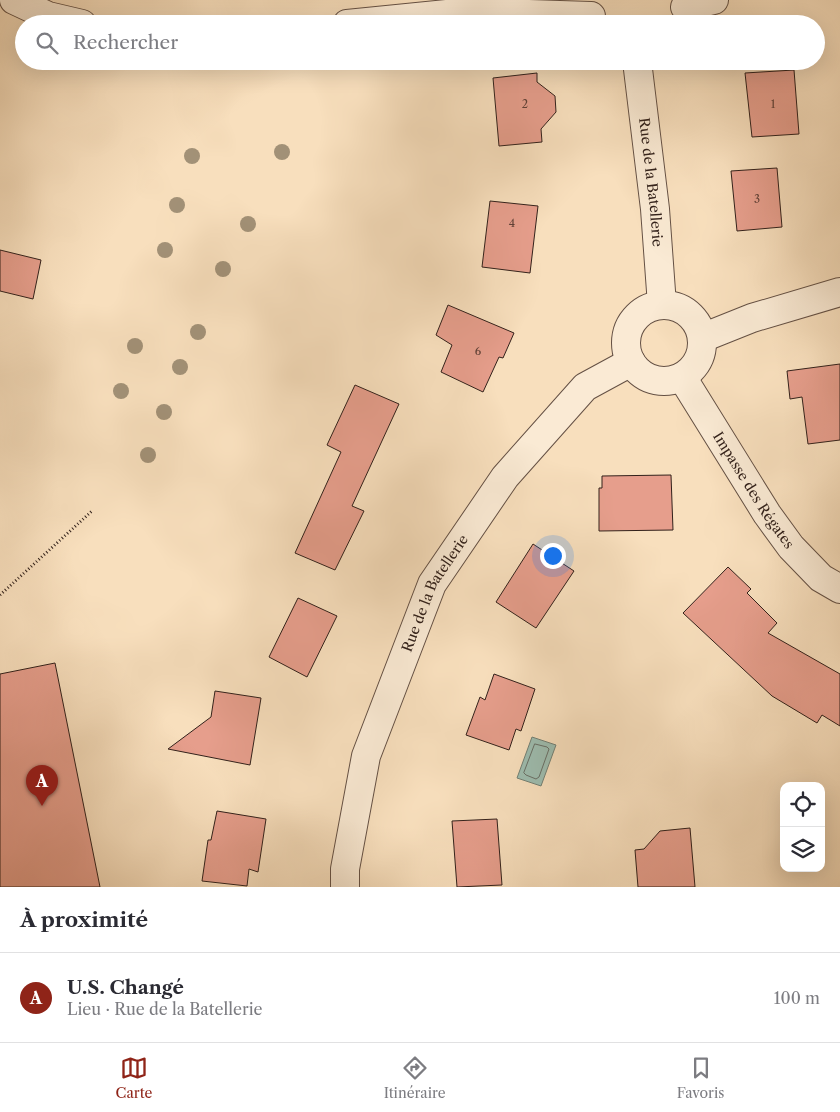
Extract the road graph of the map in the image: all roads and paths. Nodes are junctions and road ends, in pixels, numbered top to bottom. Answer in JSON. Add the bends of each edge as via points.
{"nodes":[{"id":1,"x":14,"y":0,"type":"edge"},
{"id":2,"x":714,"y":0,"type":"edge"},
{"id":3,"x":684,"y":10,"type":"edge"},
{"id":4,"x":592,"y":13,"type":"edge"},
{"id":5,"x":46,"y":15,"type":"edge"},
{"id":6,"x":436,"y":15,"type":"edge"},
{"id":7,"x":638,"y":70,"type":"edge"},
{"id":8,"x":840,"y":292,"type":"edge"},
{"id":9,"x":662,"y":305,"type":"junction"},
{"id":10,"x":702,"y":338,"type":"junction"},
{"id":11,"x":631,"y":362,"type":"junction"},
{"id":12,"x":682,"y":376,"type":"junction"},
{"id":13,"x":92,"y":511,"type":"dead end"},
{"id":14,"x":840,"y":589,"type":"edge"},
{"id":15,"x":0,"y":595,"type":"edge"},
{"id":16,"x":345,"y":887,"type":"edge"}],
"edges":[{"from":1,"to":5,"type":"street"},
{"from":2,"to":3,"type":"street"},
{"from":4,"to":6,"type":"street","via":[[466,12]]},
{"from":7,"to":9,"type":"street","name":"Rue de la Batellerie","via":[[655,209]]},
{"from":8,"to":10,"type":"street","via":[[752,318]]},
{"from":9,"to":10,"type":"street","via":[[684,311],[699,328]]},
{"from":9,"to":11,"type":"street","via":[[639,315],[631,325],[626,337],[626,350]]},
{"from":10,"to":12,"type":"street","via":[[698,361]]},
{"from":11,"to":12,"type":"street","via":[[648,378],[671,381]]},
{"from":11,"to":16,"type":"street","name":"Rue de la Batellerie","via":[[585,387],[505,477],[432,584],[366,756],[345,869]]},
{"from":12,"to":14,"type":"street","name":"Impasse des Régates","via":[[791,548],[821,578]]},
{"from":13,"to":15,"type":"path"}]}
